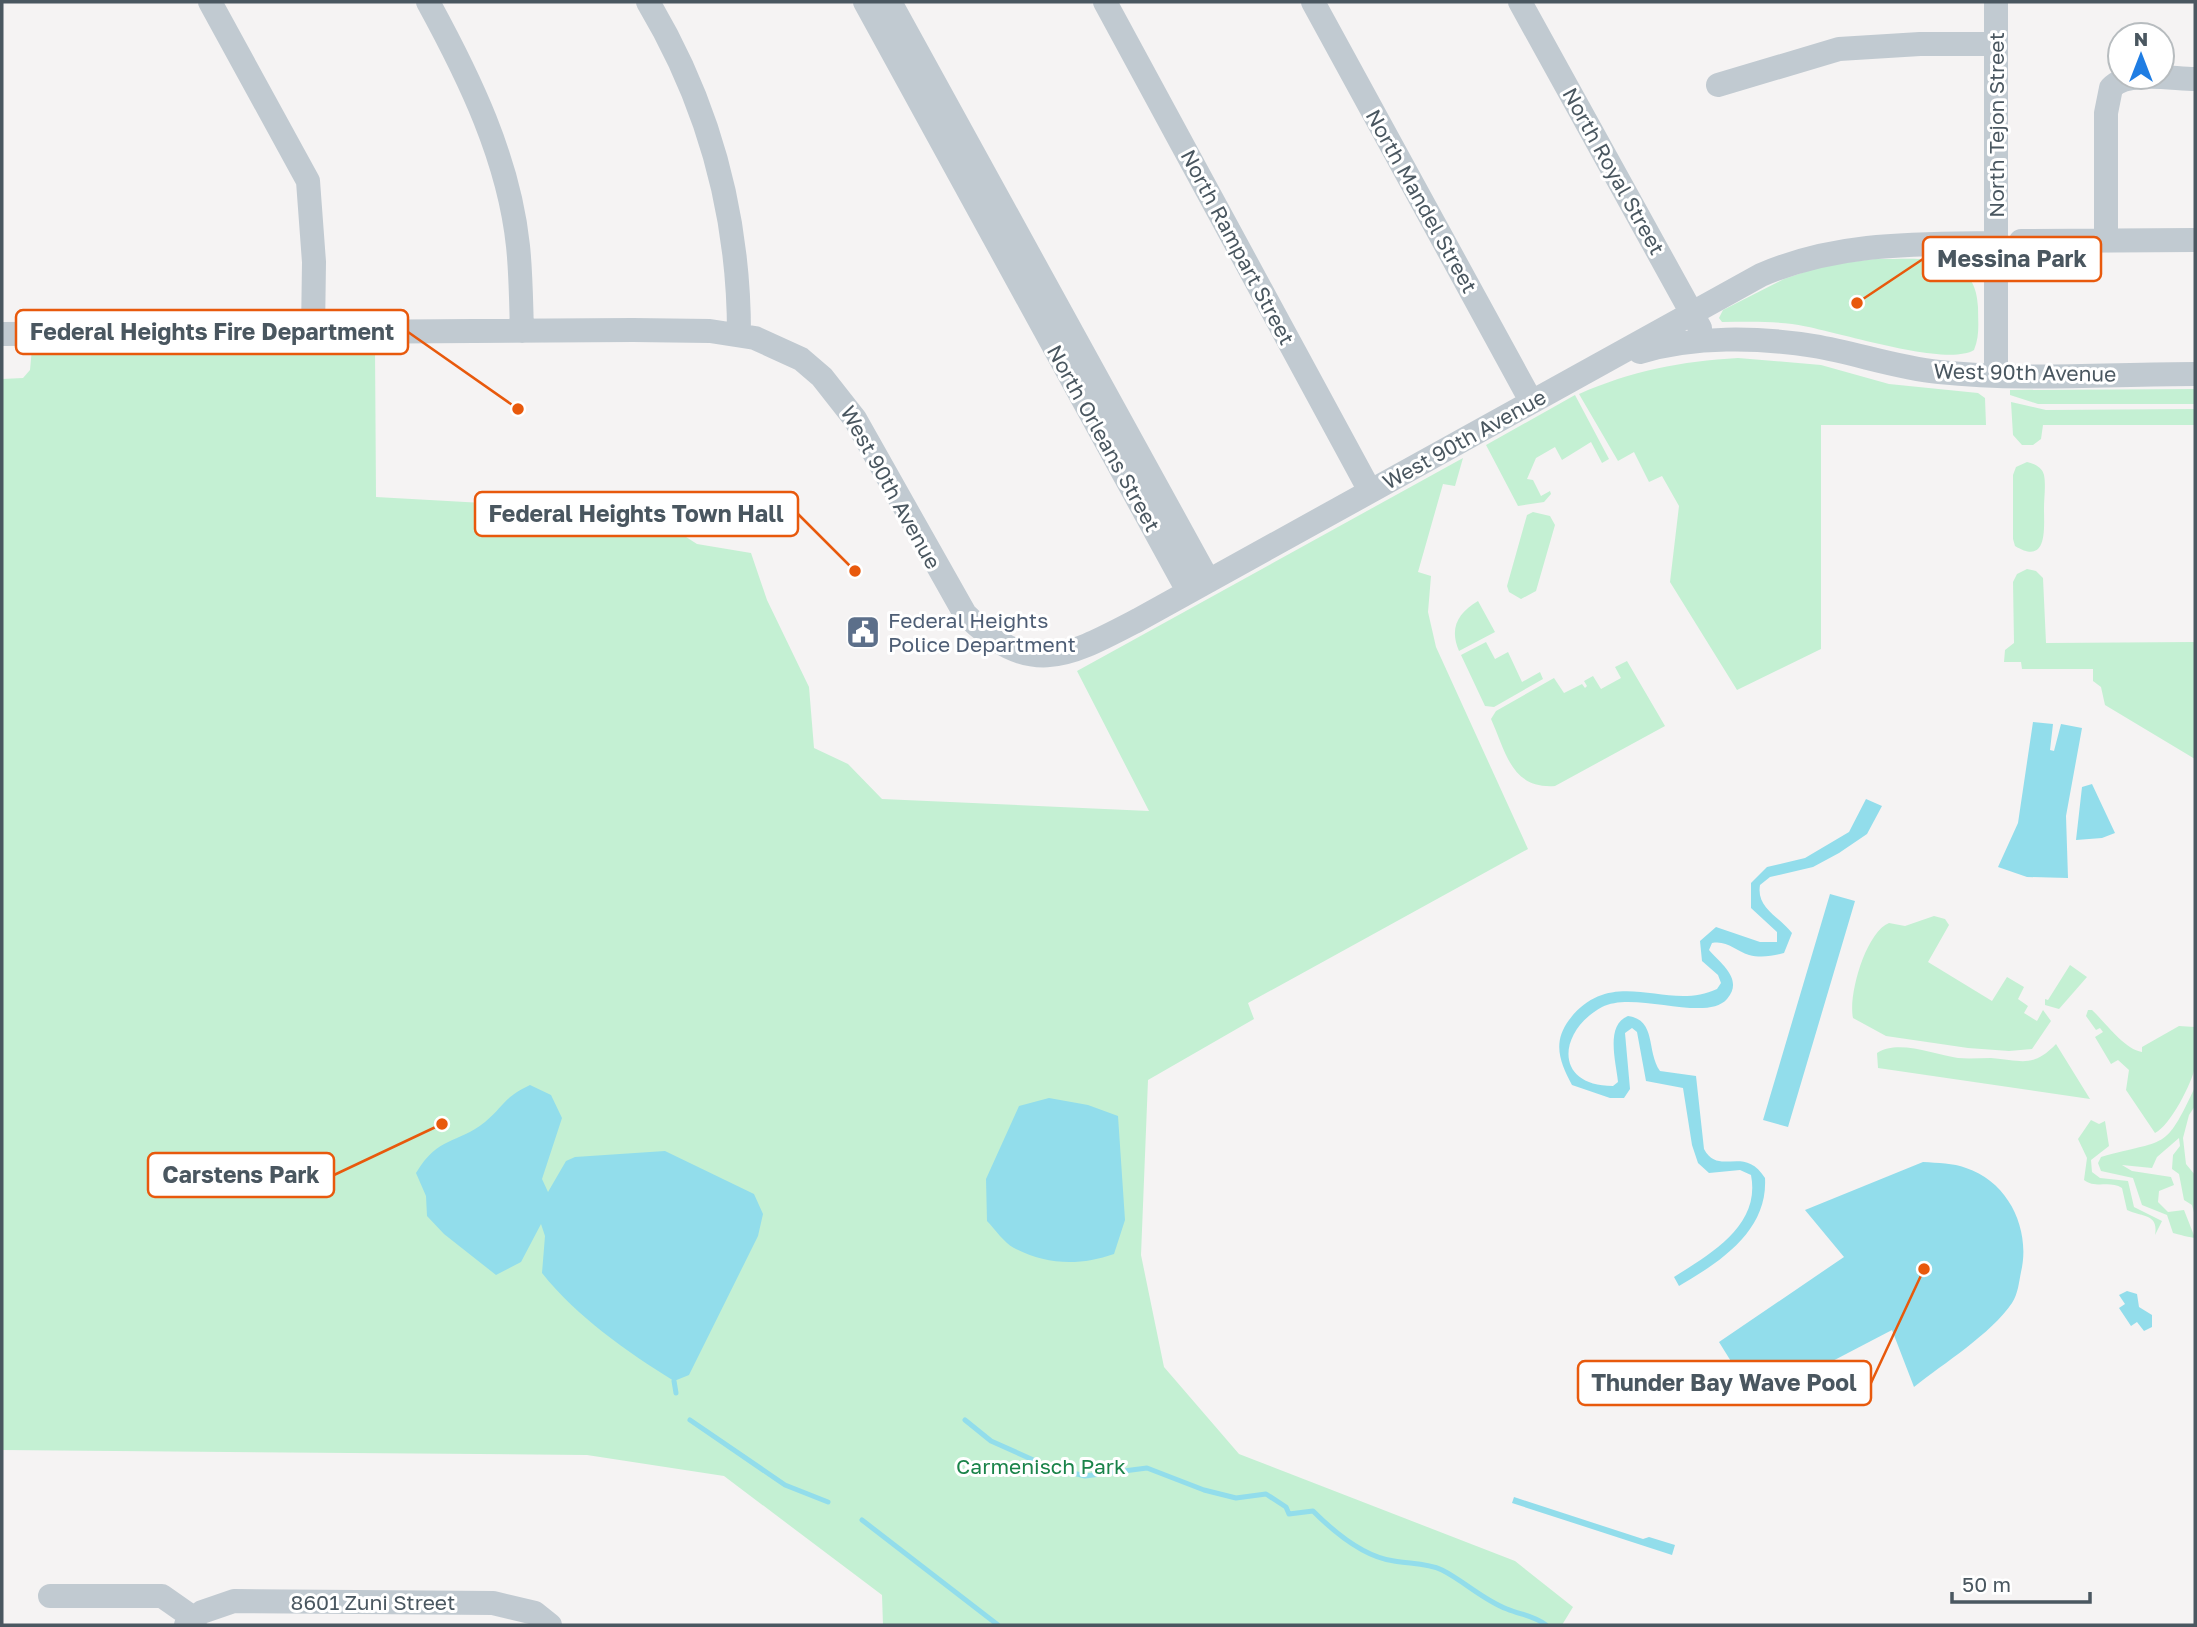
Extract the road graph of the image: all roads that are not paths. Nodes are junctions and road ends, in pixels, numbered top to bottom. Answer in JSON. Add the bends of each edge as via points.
{"nodes":[{"id":1,"x":210,"y":2,"type":"edge"},
{"id":2,"x":428,"y":2,"type":"edge"},
{"id":3,"x":648,"y":2,"type":"edge"},
{"id":4,"x":865,"y":2,"type":"edge"},
{"id":5,"x":890,"y":2,"type":"edge"},
{"id":6,"x":1105,"y":2,"type":"edge"},
{"id":7,"x":1313,"y":2,"type":"edge"},
{"id":8,"x":1520,"y":2,"type":"edge"},
{"id":9,"x":1996,"y":2,"type":"edge"},
{"id":10,"x":1996,"y":44,"type":"junction"},
{"id":11,"x":917,"y":74,"type":"junction"},
{"id":12,"x":2195,"y":79,"type":"edge"},
{"id":13,"x":1718,"y":85,"type":"dead end"},
{"id":14,"x":2106,"y":240,"type":"junction"},
{"id":15,"x":2195,"y":240,"type":"edge"},
{"id":16,"x":2021,"y":241,"type":"dead end"},
{"id":17,"x":1996,"y":243,"type":"junction"},
{"id":18,"x":1692,"y":314,"type":"junction"},
{"id":19,"x":522,"y":331,"type":"junction"},
{"id":20,"x":313,"y":332,"type":"junction"},
{"id":21,"x":2,"y":334,"type":"edge"},
{"id":22,"x":739,"y":334,"type":"junction"},
{"id":23,"x":1706,"y":342,"type":"junction"},
{"id":24,"x":1609,"y":362,"type":"junction"},
{"id":25,"x":2195,"y":374,"type":"edge"},
{"id":26,"x":1996,"y":375,"type":"junction"},
{"id":27,"x":1531,"y":401,"type":"junction"},
{"id":28,"x":1370,"y":491,"type":"junction"},
{"id":29,"x":1198,"y":586,"type":"junction"},
{"id":30,"x":50,"y":1596,"type":"dead end"},
{"id":31,"x":189,"y":1621,"type":"edge"},
{"id":32,"x":550,"y":1625,"type":"edge"}],
"edges":[{"from":1,"to":20,"type":"street","via":[[308,181]]},
{"from":2,"to":19,"type":"street","via":[[463,66],[492,139],[518,245]]},
{"from":3,"to":22,"type":"street","via":[[692,89],[720,166],[733,229]]},
{"from":4,"to":11,"type":"street","name":"North Orleans Street"},
{"from":5,"to":11,"type":"street","name":"North Orleans Street"},
{"from":6,"to":28,"type":"street","name":"North Rampart Street"},
{"from":7,"to":27,"type":"street","name":"North Mandel Street"},
{"from":8,"to":18,"type":"street","name":"North Royal Street"},
{"from":9,"to":10,"type":"street","name":"North Tejon Street"},
{"from":10,"to":13,"type":"street","via":[[1839,49]]},
{"from":10,"to":17,"type":"street","name":"North Tejon Street"},
{"from":11,"to":29,"type":"street","name":"North Orleans Street"},
{"from":12,"to":14,"type":"street","via":[[2131,79],[2111,88],[2106,113]]},
{"from":14,"to":15,"type":"street"},
{"from":14,"to":16,"type":"street"},
{"from":17,"to":18,"type":"street","name":"West 90th Avenue","via":[[1883,245],[1834,251],[1761,275]]},
{"from":17,"to":26,"type":"street","name":"North Tejon Street"},
{"from":18,"to":23,"type":"street","name":"North Royal Street"},
{"from":18,"to":24,"type":"street","name":"West 90th Avenue"},
{"from":19,"to":20,"type":"street","name":"West 90th Avenue"},
{"from":19,"to":22,"type":"street","name":"West 90th Avenue"},
{"from":20,"to":21,"type":"street","name":"West 90th Avenue"},
{"from":22,"to":29,"type":"street","name":"West 90th Avenue","via":[[801,359],[840,396],[954,598],[991,638],[1023,653],[1067,654]]},
{"from":23,"to":24,"type":"street","name":"West 90th Avenue"},
{"from":23,"to":26,"type":"street","name":"West 90th Avenue","via":[[1795,343],[1938,372]]},
{"from":24,"to":27,"type":"street","name":"West 90th Avenue"},
{"from":25,"to":26,"type":"street","name":"West 90th Avenue"},
{"from":27,"to":28,"type":"street","name":"West 90th Avenue"},
{"from":28,"to":29,"type":"street","name":"West 90th Avenue"},
{"from":30,"to":31,"type":"street","name":"8601 Zuni Street","via":[[162,1596]]},
{"from":31,"to":32,"type":"street","name":"8601 Zuni Street","via":[[234,1601],[493,1603],[535,1613]]}]}
